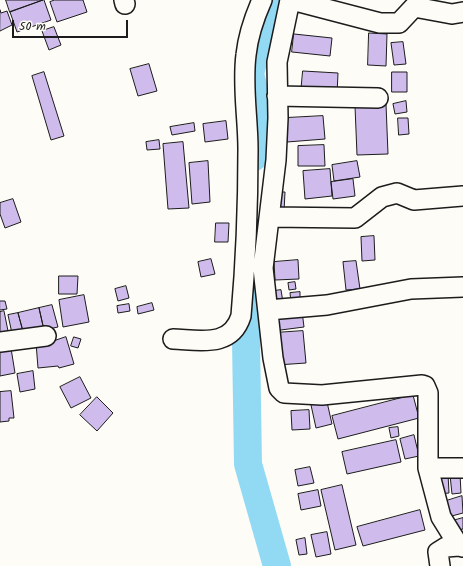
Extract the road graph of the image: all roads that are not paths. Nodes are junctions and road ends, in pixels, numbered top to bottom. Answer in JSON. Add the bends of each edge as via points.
{"nodes":[{"id":1,"x":262,"y":0,"type":"edge"},
{"id":2,"x":291,"y":0,"type":"edge"},
{"id":3,"x":463,"y":12,"type":"edge"},
{"id":4,"x":277,"y":96,"type":"junction"},
{"id":5,"x":378,"y":98,"type":"dead end"},
{"id":6,"x":463,"y":196,"type":"edge"},
{"id":7,"x":270,"y":217,"type":"junction"},
{"id":8,"x":463,"y":287,"type":"edge"},
{"id":9,"x":268,"y":310,"type":"junction"},
{"id":10,"x":46,"y":336,"type":"dead end"},
{"id":11,"x":173,"y":340,"type":"dead end"},
{"id":12,"x":0,"y":342,"type":"edge"},
{"id":13,"x":428,"y":468,"type":"junction"},
{"id":14,"x":463,"y":468,"type":"edge"},
{"id":15,"x":461,"y":546,"type":"edge"},
{"id":16,"x":440,"y":566,"type":"edge"}],
"edges":[{"from":1,"to":11,"type":"street","via":[[245,56],[248,214],[241,316],[237,328],[226,337],[211,340]]},
{"from":2,"to":3,"type":"street","via":[[380,23],[400,22],[414,7],[452,14]]},
{"from":2,"to":4,"type":"street","via":[[277,62]]},
{"from":4,"to":5,"type":"street"},
{"from":4,"to":7,"type":"street","via":[[276,160]]},
{"from":6,"to":7,"type":"street","via":[[414,200],[397,193],[382,197],[355,218]]},
{"from":7,"to":9,"type":"street","via":[[263,268]]},
{"from":8,"to":9,"type":"street","via":[[411,289],[327,305]]},
{"from":9,"to":13,"type":"street","via":[[275,373],[279,388],[284,393],[322,395],[425,386],[428,393]]},
{"from":10,"to":12,"type":"street"},
{"from":13,"to":14,"type":"street"},
{"from":13,"to":15,"type":"street","via":[[442,517]]},
{"from":15,"to":16,"type":"street","via":[[446,547],[438,552]]}]}
